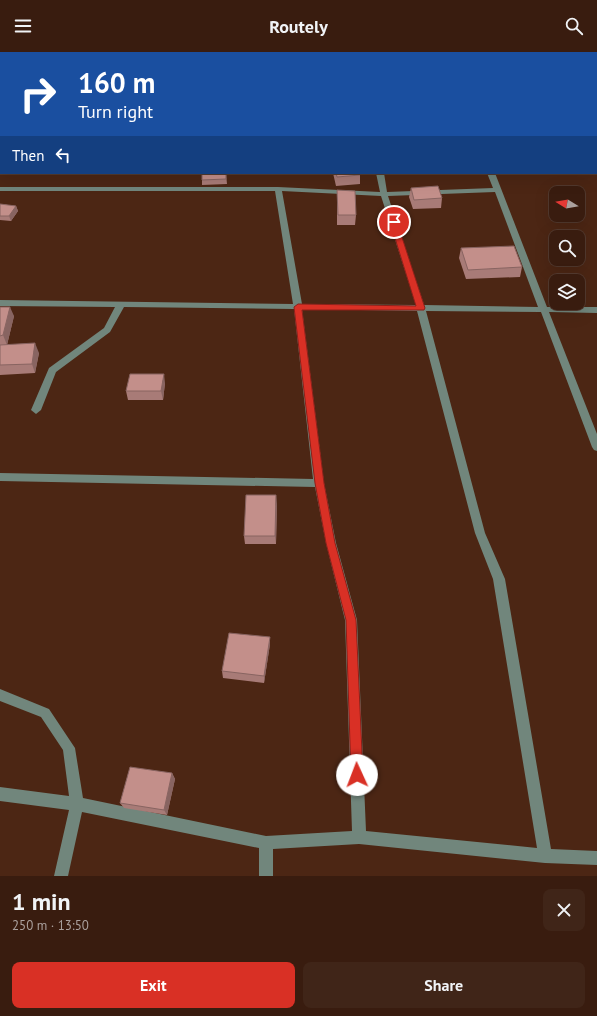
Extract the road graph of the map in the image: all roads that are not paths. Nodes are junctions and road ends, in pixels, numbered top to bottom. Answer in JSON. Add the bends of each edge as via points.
{"nodes":[{"id":1,"x":380,"y":174,"type":"edge"},
{"id":2,"x":491,"y":174,"type":"edge"},
{"id":3,"x":0,"y":189,"type":"edge"},
{"id":4,"x":278,"y":190,"type":"junction"},
{"id":5,"x":498,"y":190,"type":"junction"},
{"id":6,"x":384,"y":194,"type":"junction"},
{"id":7,"x":0,"y":303,"type":"edge"},
{"id":8,"x":120,"y":306,"type":"junction"},
{"id":9,"x":298,"y":307,"type":"junction"},
{"id":10,"x":421,"y":308,"type":"junction"},
{"id":11,"x":543,"y":309,"type":"junction"},
{"id":12,"x":597,"y":310,"type":"edge"},
{"id":13,"x":36,"y":410,"type":"dead end"},
{"id":14,"x":597,"y":447,"type":"edge"},
{"id":15,"x":0,"y":477,"type":"edge"},
{"id":16,"x":320,"y":483,"type":"junction"},
{"id":17,"x":0,"y":695,"type":"edge"},
{"id":18,"x":0,"y":794,"type":"edge"},
{"id":19,"x":77,"y":804,"type":"junction"},
{"id":20,"x":359,"y":837,"type":"junction"},
{"id":21,"x":266,"y":843,"type":"junction"},
{"id":22,"x":545,"y":856,"type":"junction"},
{"id":23,"x":597,"y":858,"type":"edge"},
{"id":24,"x":61,"y":876,"type":"edge"},
{"id":25,"x":266,"y":876,"type":"edge"}],
"edges":[{"from":1,"to":6,"type":"street"},
{"from":2,"to":5,"type":"street"},
{"from":3,"to":4,"type":"street"},
{"from":4,"to":6,"type":"street"},
{"from":4,"to":9,"type":"street"},
{"from":5,"to":6,"type":"street"},
{"from":5,"to":11,"type":"street"},
{"from":6,"to":10,"type":"street"},
{"from":7,"to":8,"type":"street"},
{"from":8,"to":9,"type":"street"},
{"from":8,"to":13,"type":"street","via":[[107,330],[52,370]]},
{"from":9,"to":10,"type":"street"},
{"from":9,"to":16,"type":"street"},
{"from":10,"to":11,"type":"street"},
{"from":10,"to":22,"type":"street","via":[[480,533],[499,579]]},
{"from":11,"to":12,"type":"street"},
{"from":11,"to":14,"type":"street"},
{"from":15,"to":16,"type":"street"},
{"from":16,"to":20,"type":"street","via":[[330,543],[351,620]]},
{"from":17,"to":19,"type":"street","via":[[45,713],[69,748]]},
{"from":18,"to":19,"type":"street"},
{"from":19,"to":21,"type":"street"},
{"from":19,"to":24,"type":"street"},
{"from":20,"to":21,"type":"street"},
{"from":20,"to":22,"type":"street"},
{"from":21,"to":25,"type":"street"},
{"from":22,"to":23,"type":"street"}]}
